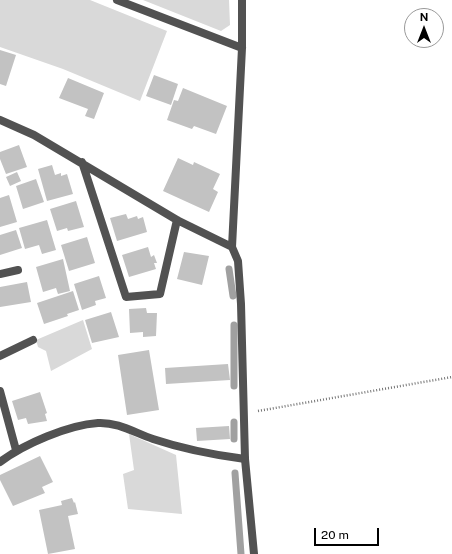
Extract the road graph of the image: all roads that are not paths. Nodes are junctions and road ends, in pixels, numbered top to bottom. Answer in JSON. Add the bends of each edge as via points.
{"nodes":[{"id":1,"x":118,"y":0,"type":"edge"},
{"id":2,"x":242,"y":0,"type":"edge"},
{"id":3,"x":242,"y":48,"type":"junction"},
{"id":4,"x":0,"y":120,"type":"edge"},
{"id":5,"x":82,"y":162,"type":"junction"},
{"id":6,"x":177,"y":220,"type":"junction"},
{"id":7,"x":232,"y":247,"type":"junction"},
{"id":8,"x":18,"y":270,"type":"dead end"},
{"id":9,"x":0,"y":274,"type":"edge"},
{"id":10,"x":33,"y":340,"type":"dead end"},
{"id":11,"x":0,"y":356,"type":"edge"},
{"id":12,"x":0,"y":391,"type":"edge"},
{"id":13,"x":16,"y":450,"type":"junction"},
{"id":14,"x":246,"y":459,"type":"junction"},
{"id":15,"x":0,"y":462,"type":"edge"},
{"id":16,"x":254,"y":554,"type":"edge"}],
"edges":[{"from":1,"to":3,"type":"street"},
{"from":2,"to":3,"type":"street"},
{"from":3,"to":7,"type":"street"},
{"from":4,"to":5,"type":"street","via":[[34,135]]},
{"from":5,"to":6,"type":"street"},
{"from":5,"to":6,"type":"street","via":[[126,297],[160,294]]},
{"from":6,"to":7,"type":"street"},
{"from":7,"to":14,"type":"street","via":[[238,261],[241,304]]},
{"from":8,"to":9,"type":"street"},
{"from":10,"to":11,"type":"street"},
{"from":12,"to":13,"type":"street"},
{"from":13,"to":14,"type":"street","via":[[58,432],[98,423],[121,426],[153,439],[207,454]]},
{"from":13,"to":15,"type":"street"},
{"from":14,"to":16,"type":"street"}]}
